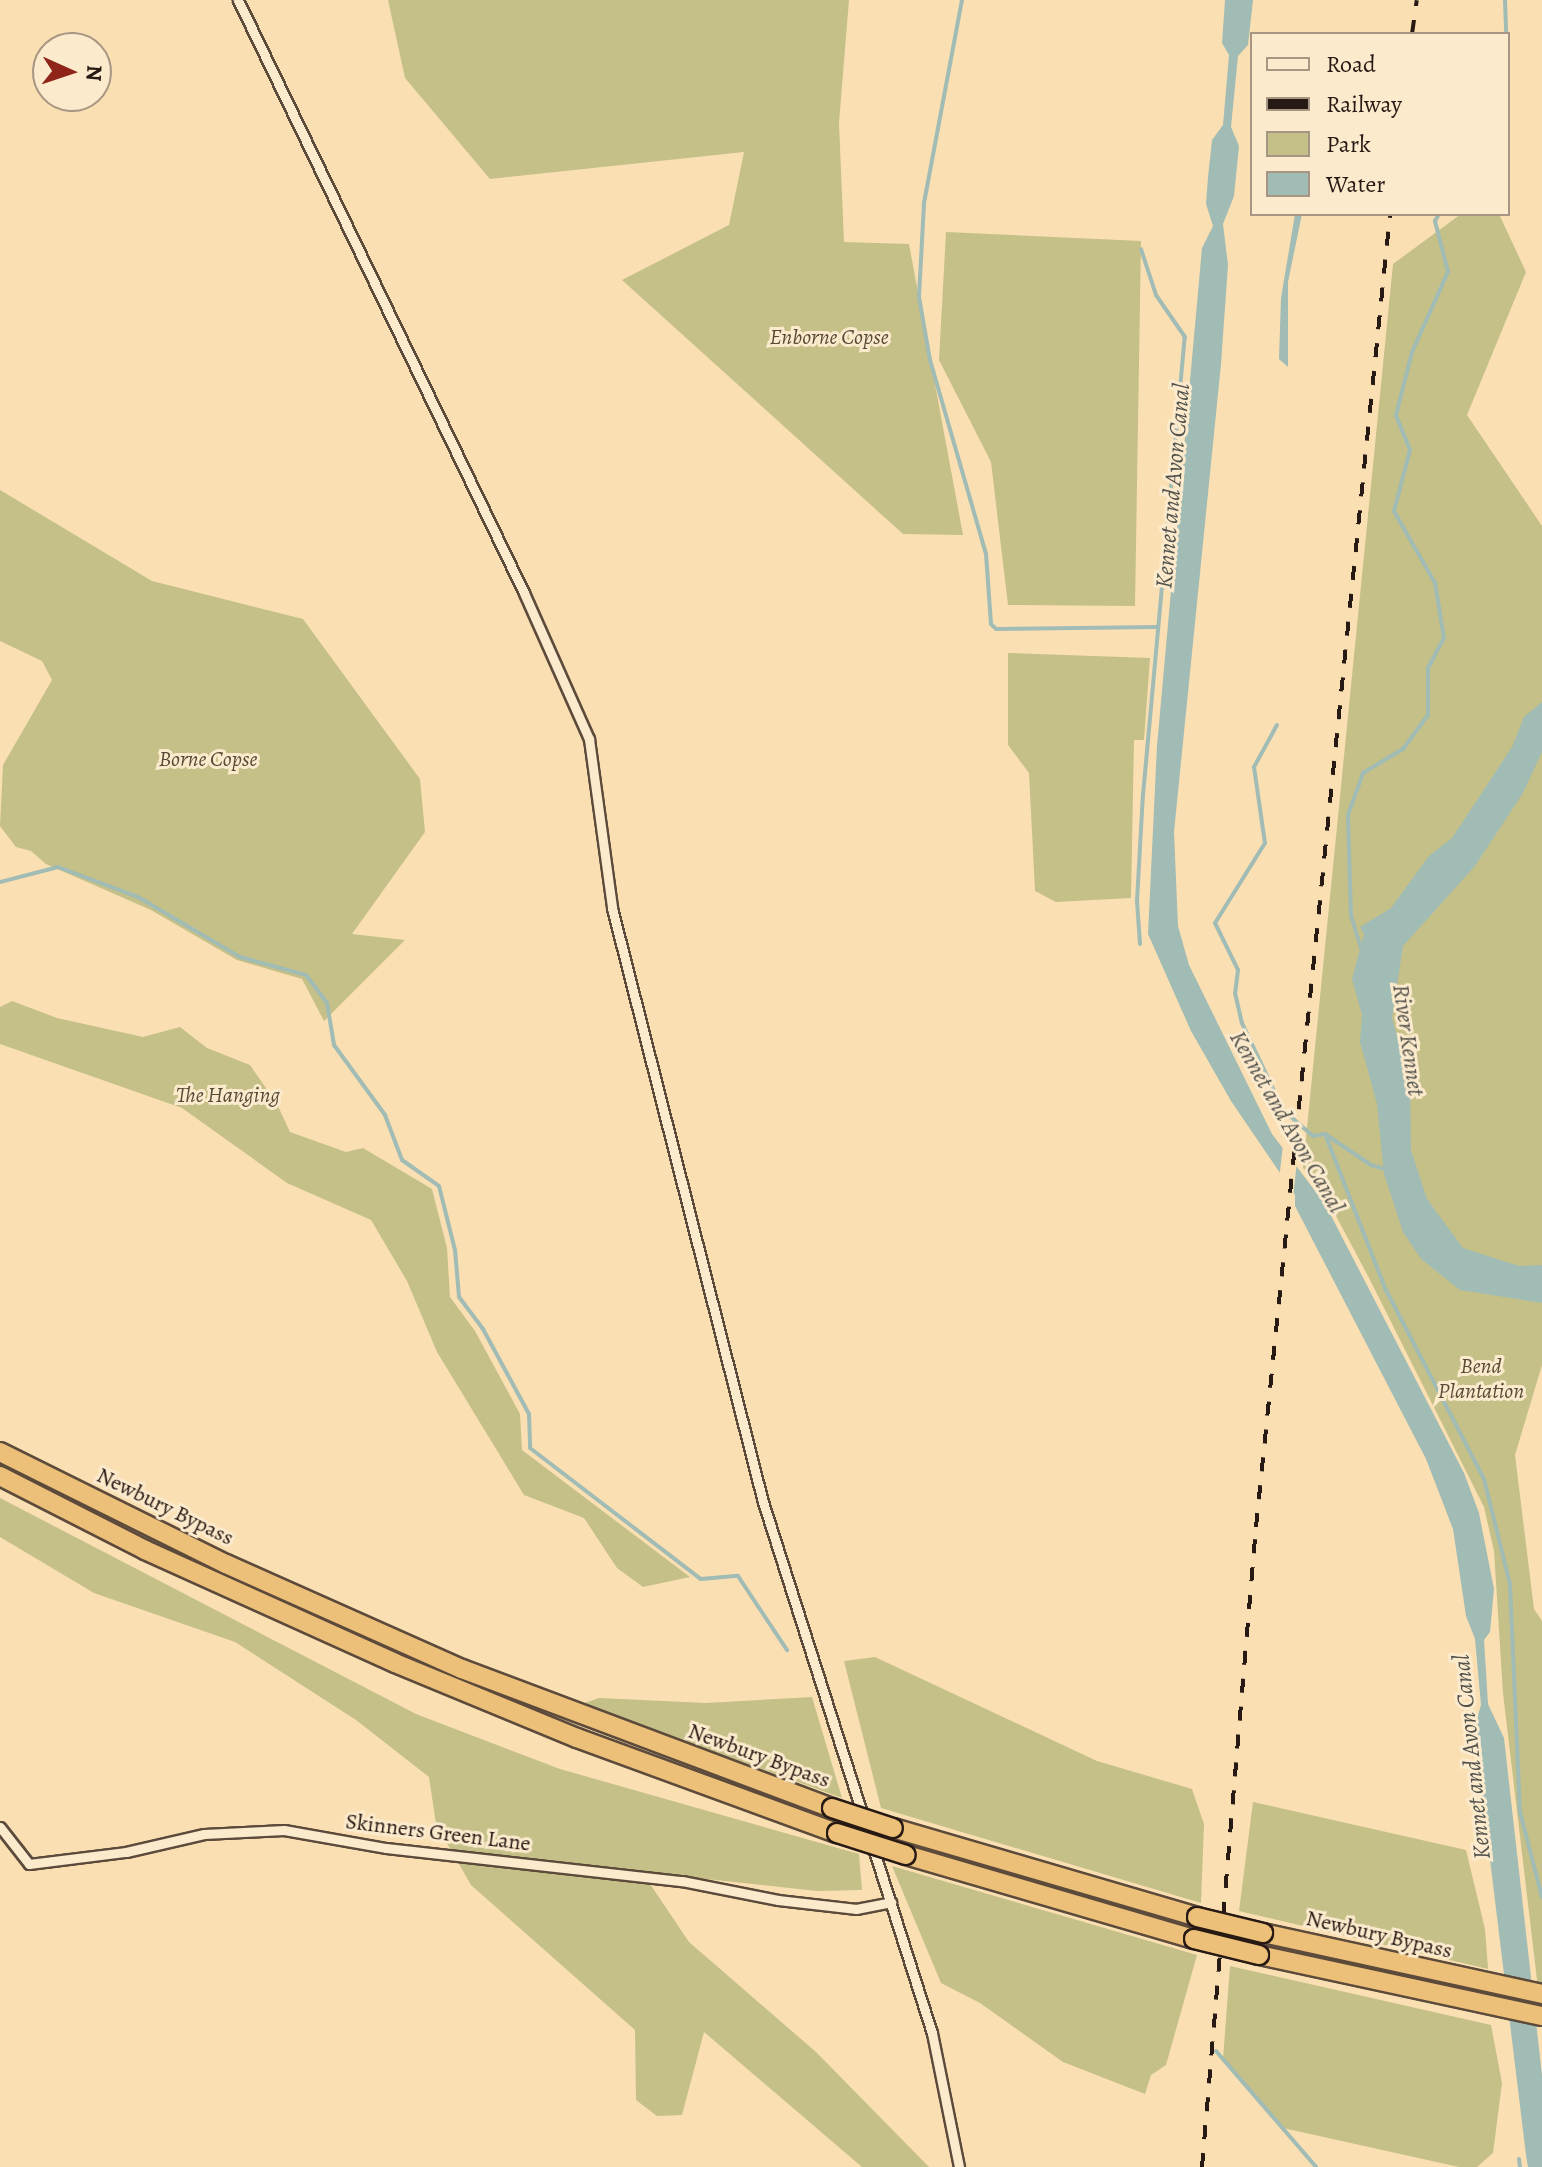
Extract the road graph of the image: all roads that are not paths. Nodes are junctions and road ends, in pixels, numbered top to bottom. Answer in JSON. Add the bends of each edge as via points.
{"nodes":[{"id":1,"x":238,"y":0,"type":"edge"},
{"id":2,"x":0,"y":1452,"type":"edge"},
{"id":3,"x":0,"y":1476,"type":"edge"},
{"id":4,"x":0,"y":1827,"type":"edge"},
{"id":5,"x":891,"y":1902,"type":"junction"},
{"id":6,"x":1542,"y":1994,"type":"edge"},
{"id":7,"x":1542,"y":2016,"type":"edge"},
{"id":8,"x":959,"y":2167,"type":"edge"}],
"edges":[{"from":1,"to":5,"type":"street","via":[[589,739],[612,908],[759,1486]]},
{"from":2,"to":6,"type":"highway","name":"Newbury Bypass","bridge":true,"via":[[226,1564],[435,1657],[832,1808],[1197,1917]]},
{"from":3,"to":7,"type":"highway","name":"Newbury Bypass","bridge":true,"via":[[145,1550],[384,1659],[577,1738],[837,1833],[1194,1939]]},
{"from":4,"to":5,"type":"street","name":"Skinners Green Lane","via":[[29,1864],[126,1852],[204,1834],[284,1830],[386,1848],[682,1881],[778,1900],[856,1909]]},
{"from":5,"to":8,"type":"street","via":[[932,2033]]}]}
